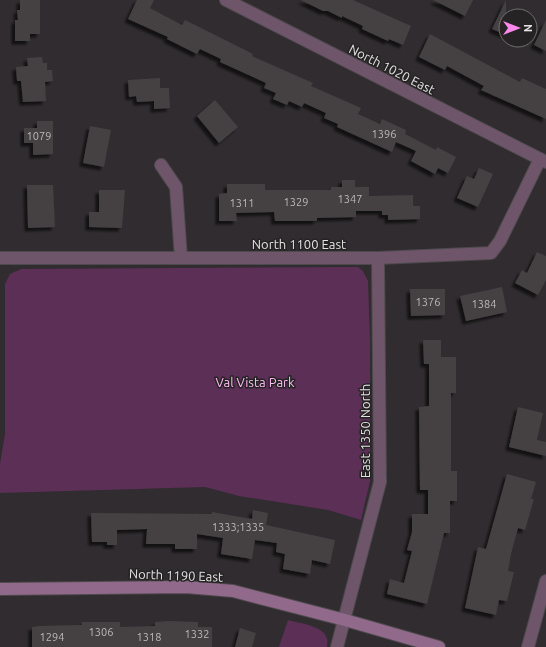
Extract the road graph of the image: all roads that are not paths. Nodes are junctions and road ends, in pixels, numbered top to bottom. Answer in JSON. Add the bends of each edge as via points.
{"nodes":[{"id":1,"x":226,"y":0,"type":"edge"},
{"id":2,"x":543,"y":161,"type":"edge"},
{"id":3,"x":161,"y":165,"type":"dead end"},
{"id":4,"x":0,"y":258,"type":"edge"},
{"id":5,"x":181,"y":258,"type":"junction"},
{"id":6,"x":378,"y":258,"type":"junction"},
{"id":7,"x":546,"y":581,"type":"edge"},
{"id":8,"x":0,"y":588,"type":"edge"},
{"id":9,"x":345,"y":620,"type":"junction"},
{"id":10,"x":338,"y":647,"type":"edge"},
{"id":11,"x":439,"y":647,"type":"edge"},
{"id":12,"x":528,"y":647,"type":"edge"}],
"edges":[{"from":1,"to":2,"type":"street","name":"North 1020 East"},
{"from":2,"to":6,"type":"street","name":"North 1100 East","via":[[491,253]]},
{"from":3,"to":5,"type":"street","via":[[176,187]]},
{"from":4,"to":5,"type":"street","name":"North 1100 East"},
{"from":5,"to":6,"type":"street","name":"North 1100 East"},
{"from":6,"to":9,"type":"street","name":"East 1350 North","via":[[380,482]]},
{"from":7,"to":12,"type":"street"},
{"from":8,"to":9,"type":"street","name":"North 1190 East","via":[[194,588],[233,591]]},
{"from":9,"to":10,"type":"street","name":"East 1350 North"},
{"from":9,"to":11,"type":"street","name":"North 1190 East"}]}
